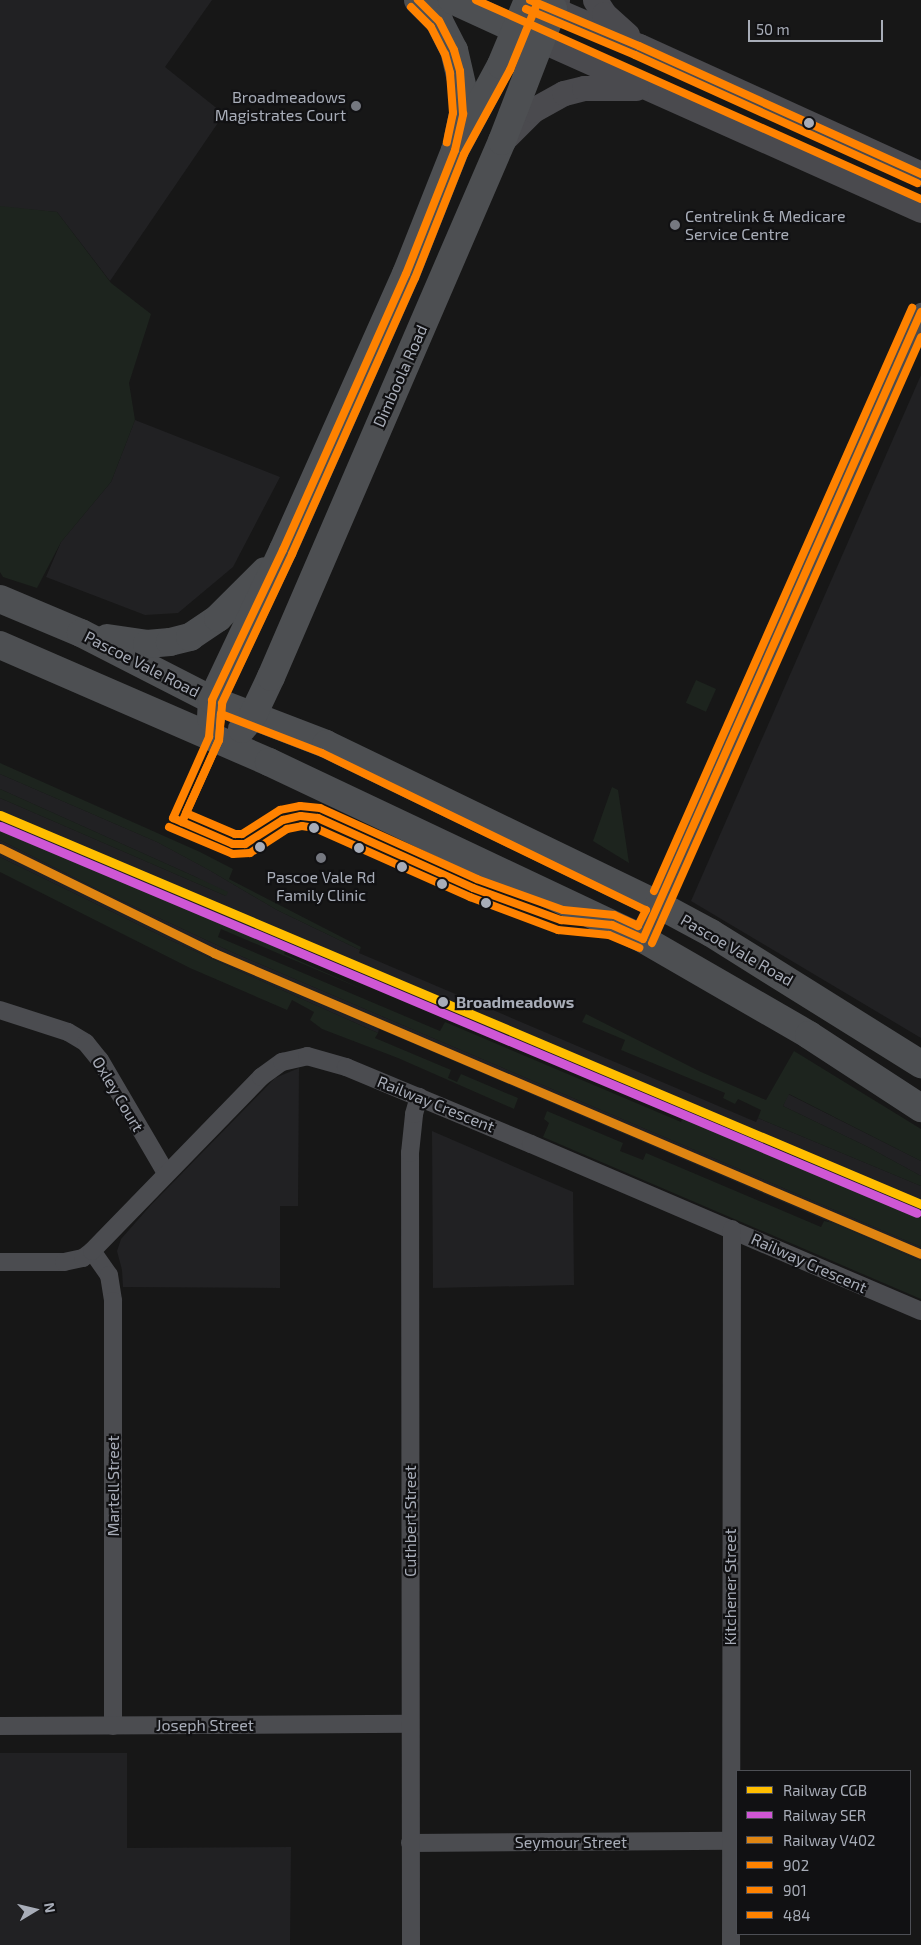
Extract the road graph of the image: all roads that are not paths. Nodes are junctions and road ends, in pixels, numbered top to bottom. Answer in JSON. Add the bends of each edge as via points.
{"nodes":[{"id":1,"x":418,"y":0,"type":"edge"},
{"id":2,"x":452,"y":0,"type":"edge"},
{"id":3,"x":595,"y":0,"type":"edge"},
{"id":4,"x":542,"y":2,"type":"edge"},
{"id":5,"x":528,"y":35,"type":"junction"},
{"id":6,"x":638,"y":46,"type":"junction"},
{"id":7,"x":651,"y":90,"type":"junction"},
{"id":8,"x":502,"y":141,"type":"junction"},
{"id":9,"x":455,"y":150,"type":"junction"},
{"id":10,"x":921,"y":174,"type":"edge"},
{"id":11,"x":921,"y":210,"type":"edge"},
{"id":12,"x":921,"y":312,"type":"edge"},
{"id":13,"x":283,"y":550,"type":"junction"},
{"id":14,"x":0,"y":599,"type":"edge"},
{"id":15,"x":81,"y":633,"type":"junction"},
{"id":16,"x":0,"y":645,"type":"edge"},
{"id":17,"x":212,"y":700,"type":"junction"},
{"id":18,"x":253,"y":715,"type":"junction"},
{"id":19,"x":219,"y":741,"type":"junction"},
{"id":20,"x":659,"y":906,"type":"junction"},
{"id":21,"x":643,"y":940,"type":"junction"},
{"id":22,"x":0,"y":1010,"type":"edge"},
{"id":23,"x":921,"y":1064,"type":"edge"},
{"id":24,"x":419,"y":1097,"type":"junction"},
{"id":25,"x":921,"y":1108,"type":"edge"},
{"id":26,"x":166,"y":1173,"type":"junction"},
{"id":27,"x":732,"y":1229,"type":"junction"},
{"id":28,"x":92,"y":1251,"type":"junction"},
{"id":29,"x":0,"y":1262,"type":"edge"},
{"id":30,"x":921,"y":1311,"type":"edge"},
{"id":31,"x":410,"y":1724,"type":"junction"},
{"id":32,"x":0,"y":1726,"type":"edge"},
{"id":33,"x":113,"y":1726,"type":"junction"},
{"id":34,"x":732,"y":1841,"type":"junction"},
{"id":35,"x":410,"y":1843,"type":"junction"},
{"id":36,"x":411,"y":1945,"type":"edge"},
{"id":37,"x":731,"y":1945,"type":"edge"}],
"edges":[{"from":1,"to":9,"type":"main road","via":[[439,21],[454,50],[460,71],[463,114]]},
{"from":2,"to":5,"type":"main road"},
{"from":3,"to":6,"type":"street","via":[[604,14]]},
{"from":4,"to":5,"type":"main road","name":"Dimboola Road"},
{"from":4,"to":6,"type":"street"},
{"from":5,"to":7,"type":"street"},
{"from":5,"to":8,"type":"main road","name":"Dimboola Road"},
{"from":5,"to":9,"type":"main road","name":"Dimboola Road","via":[[493,82]]},
{"from":6,"to":10,"type":"street"},
{"from":7,"to":8,"type":"street","via":[[609,86],[564,93],[533,110]]},
{"from":7,"to":11,"type":"street"},
{"from":8,"to":18,"type":"main road","name":"Dimboola Road"},
{"from":9,"to":13,"type":"main road","name":"Dimboola Road","via":[[406,274]]},
{"from":12,"to":20,"type":"street"},
{"from":13,"to":15,"type":"main road","via":[[218,618],[190,636],[147,644]]},
{"from":13,"to":17,"type":"main road","name":"Dimboola Road"},
{"from":14,"to":15,"type":"main road","name":"Pascoe Vale Road"},
{"from":15,"to":17,"type":"main road","name":"Pascoe Vale Road"},
{"from":16,"to":19,"type":"main road"},
{"from":17,"to":18,"type":"main road","name":"Pascoe Vale Road"},
{"from":17,"to":19,"type":"main road","name":"Dimboola Road"},
{"from":18,"to":19,"type":"main road","name":"Dimboola Road"},
{"from":18,"to":20,"type":"main road","name":"Pascoe Vale Road","via":[[334,748]]},
{"from":19,"to":21,"type":"main road","via":[[270,762]]},
{"from":20,"to":21,"type":"street"},
{"from":20,"to":23,"type":"main road","name":"Pascoe Vale Road","via":[[711,932]]},
{"from":21,"to":25,"type":"main road","via":[[809,1035]]},
{"from":22,"to":26,"type":"street","name":"Oxley Court","via":[[68,1032],[86,1043],[100,1060]]},
{"from":24,"to":26,"type":"street","name":"Railway Crescent","via":[[329,1061],[296,1057],[282,1062],[261,1077]]},
{"from":24,"to":27,"type":"street","name":"Railway Crescent"},
{"from":24,"to":31,"type":"street","name":"Cuthbert Street","via":[[410,1153]]},
{"from":26,"to":28,"type":"street","name":"Railway Crescent"},
{"from":27,"to":30,"type":"street","name":"Railway Crescent"},
{"from":27,"to":34,"type":"street","name":"Kitchener Street"},
{"from":28,"to":29,"type":"street","name":"Railway Crescent","via":[[82,1258],[64,1262]]},
{"from":28,"to":33,"type":"street","name":"Martell Street","via":[[108,1275],[113,1301]]},
{"from":31,"to":33,"type":"street","name":"Joseph Street"},
{"from":31,"to":35,"type":"street","name":"Cuthbert Street"},
{"from":32,"to":33,"type":"street","name":"Joseph Street"},
{"from":34,"to":35,"type":"street","name":"Seymour Street"},
{"from":34,"to":37,"type":"street","name":"Kitchener Street"},
{"from":35,"to":36,"type":"street","name":"Cuthbert Street"}]}
